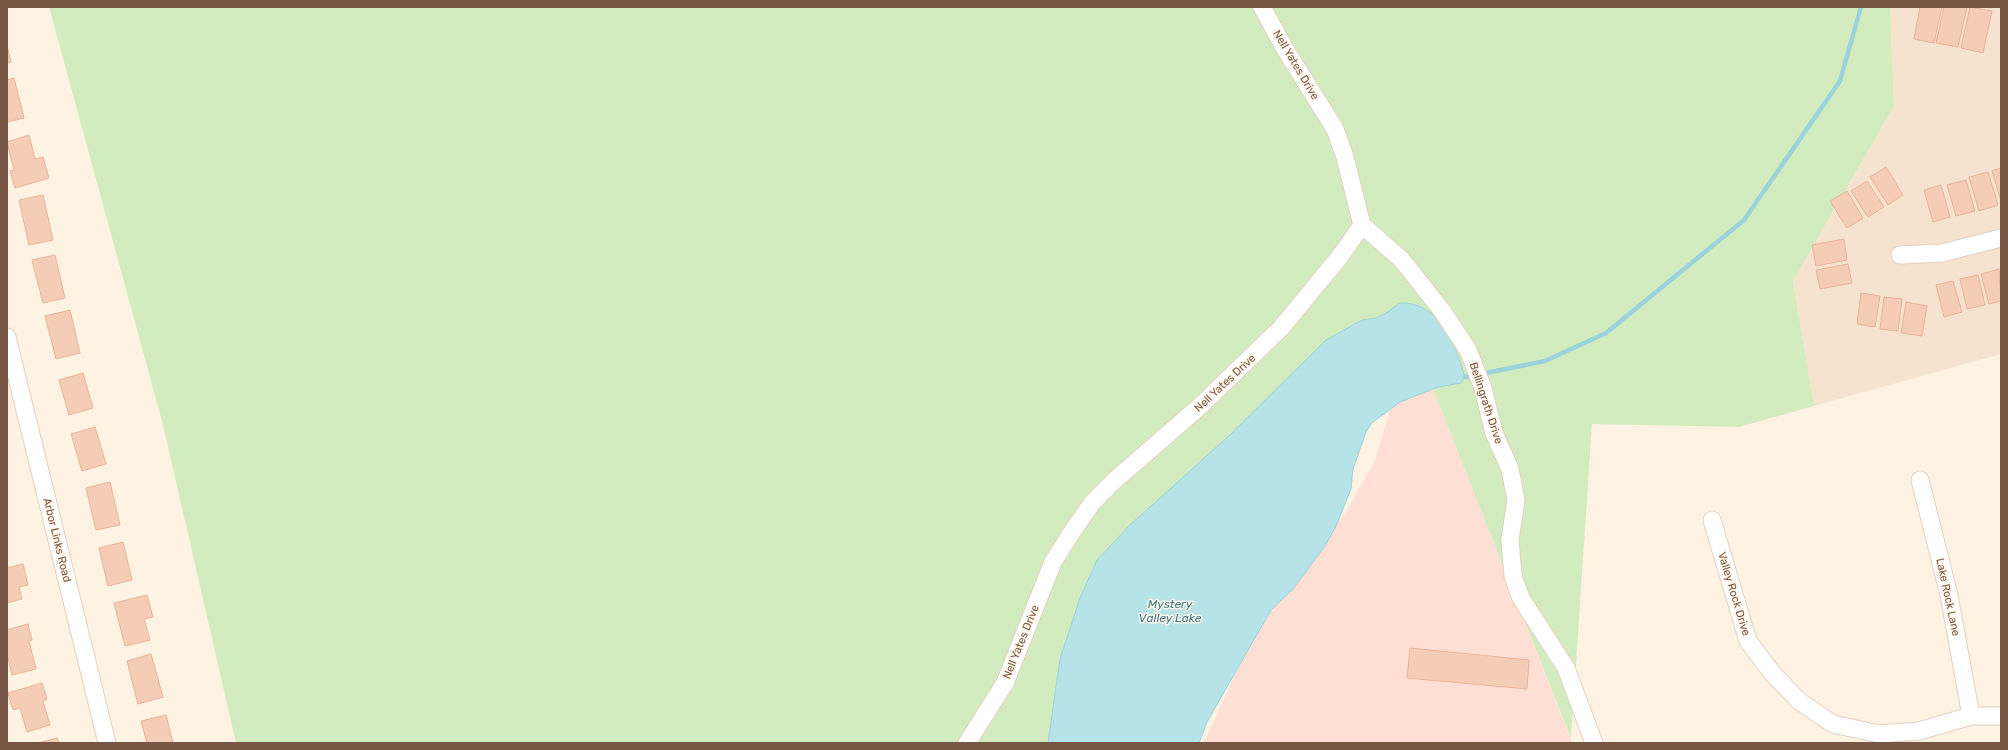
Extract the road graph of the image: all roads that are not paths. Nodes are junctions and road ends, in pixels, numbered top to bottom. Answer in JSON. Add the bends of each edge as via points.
{"nodes":[{"id":1,"x":1262,"y":7,"type":"edge"},
{"id":2,"x":1362,"y":225,"type":"junction"},
{"id":3,"x":2001,"y":238,"type":"edge"},
{"id":4,"x":1900,"y":255,"type":"dead end"},
{"id":5,"x":7,"y":336,"type":"edge"},
{"id":6,"x":1920,"y":480,"type":"dead end"},
{"id":7,"x":1712,"y":520,"type":"dead end"},
{"id":8,"x":1971,"y":716,"type":"junction"},
{"id":9,"x":2001,"y":716,"type":"edge"},
{"id":10,"x":107,"y":743,"type":"edge"},
{"id":11,"x":967,"y":743,"type":"edge"},
{"id":12,"x":1594,"y":743,"type":"edge"}],
"edges":[{"from":1,"to":2,"type":"street","name":"Nell Yates Drive","via":[[1335,129],[1346,157]]},
{"from":2,"to":11,"type":"street","name":"Nell Yates Drive","via":[[1341,256],[1282,328],[1092,504],[1053,562],[1005,683]]},
{"from":2,"to":12,"type":"street","name":"Bellingrath Drive","via":[[1402,260],[1443,312],[1468,350],[1483,388],[1494,433],[1510,469],[1516,500],[1510,540],[1513,576],[1521,598],[1566,668]]},
{"from":3,"to":4,"type":"street","via":[[1942,253]]},
{"from":5,"to":10,"type":"street","name":"Arbor Links Road"},
{"from":6,"to":8,"type":"street","name":"Lake Rock Lane","via":[[1949,595]]},
{"from":7,"to":8,"type":"street","name":"Valley Rock Drive","via":[[1748,641],[1773,674],[1799,701],[1833,724],[1879,734],[1919,731]]},
{"from":8,"to":9,"type":"street","name":"Valley Rock Drive"}]}
